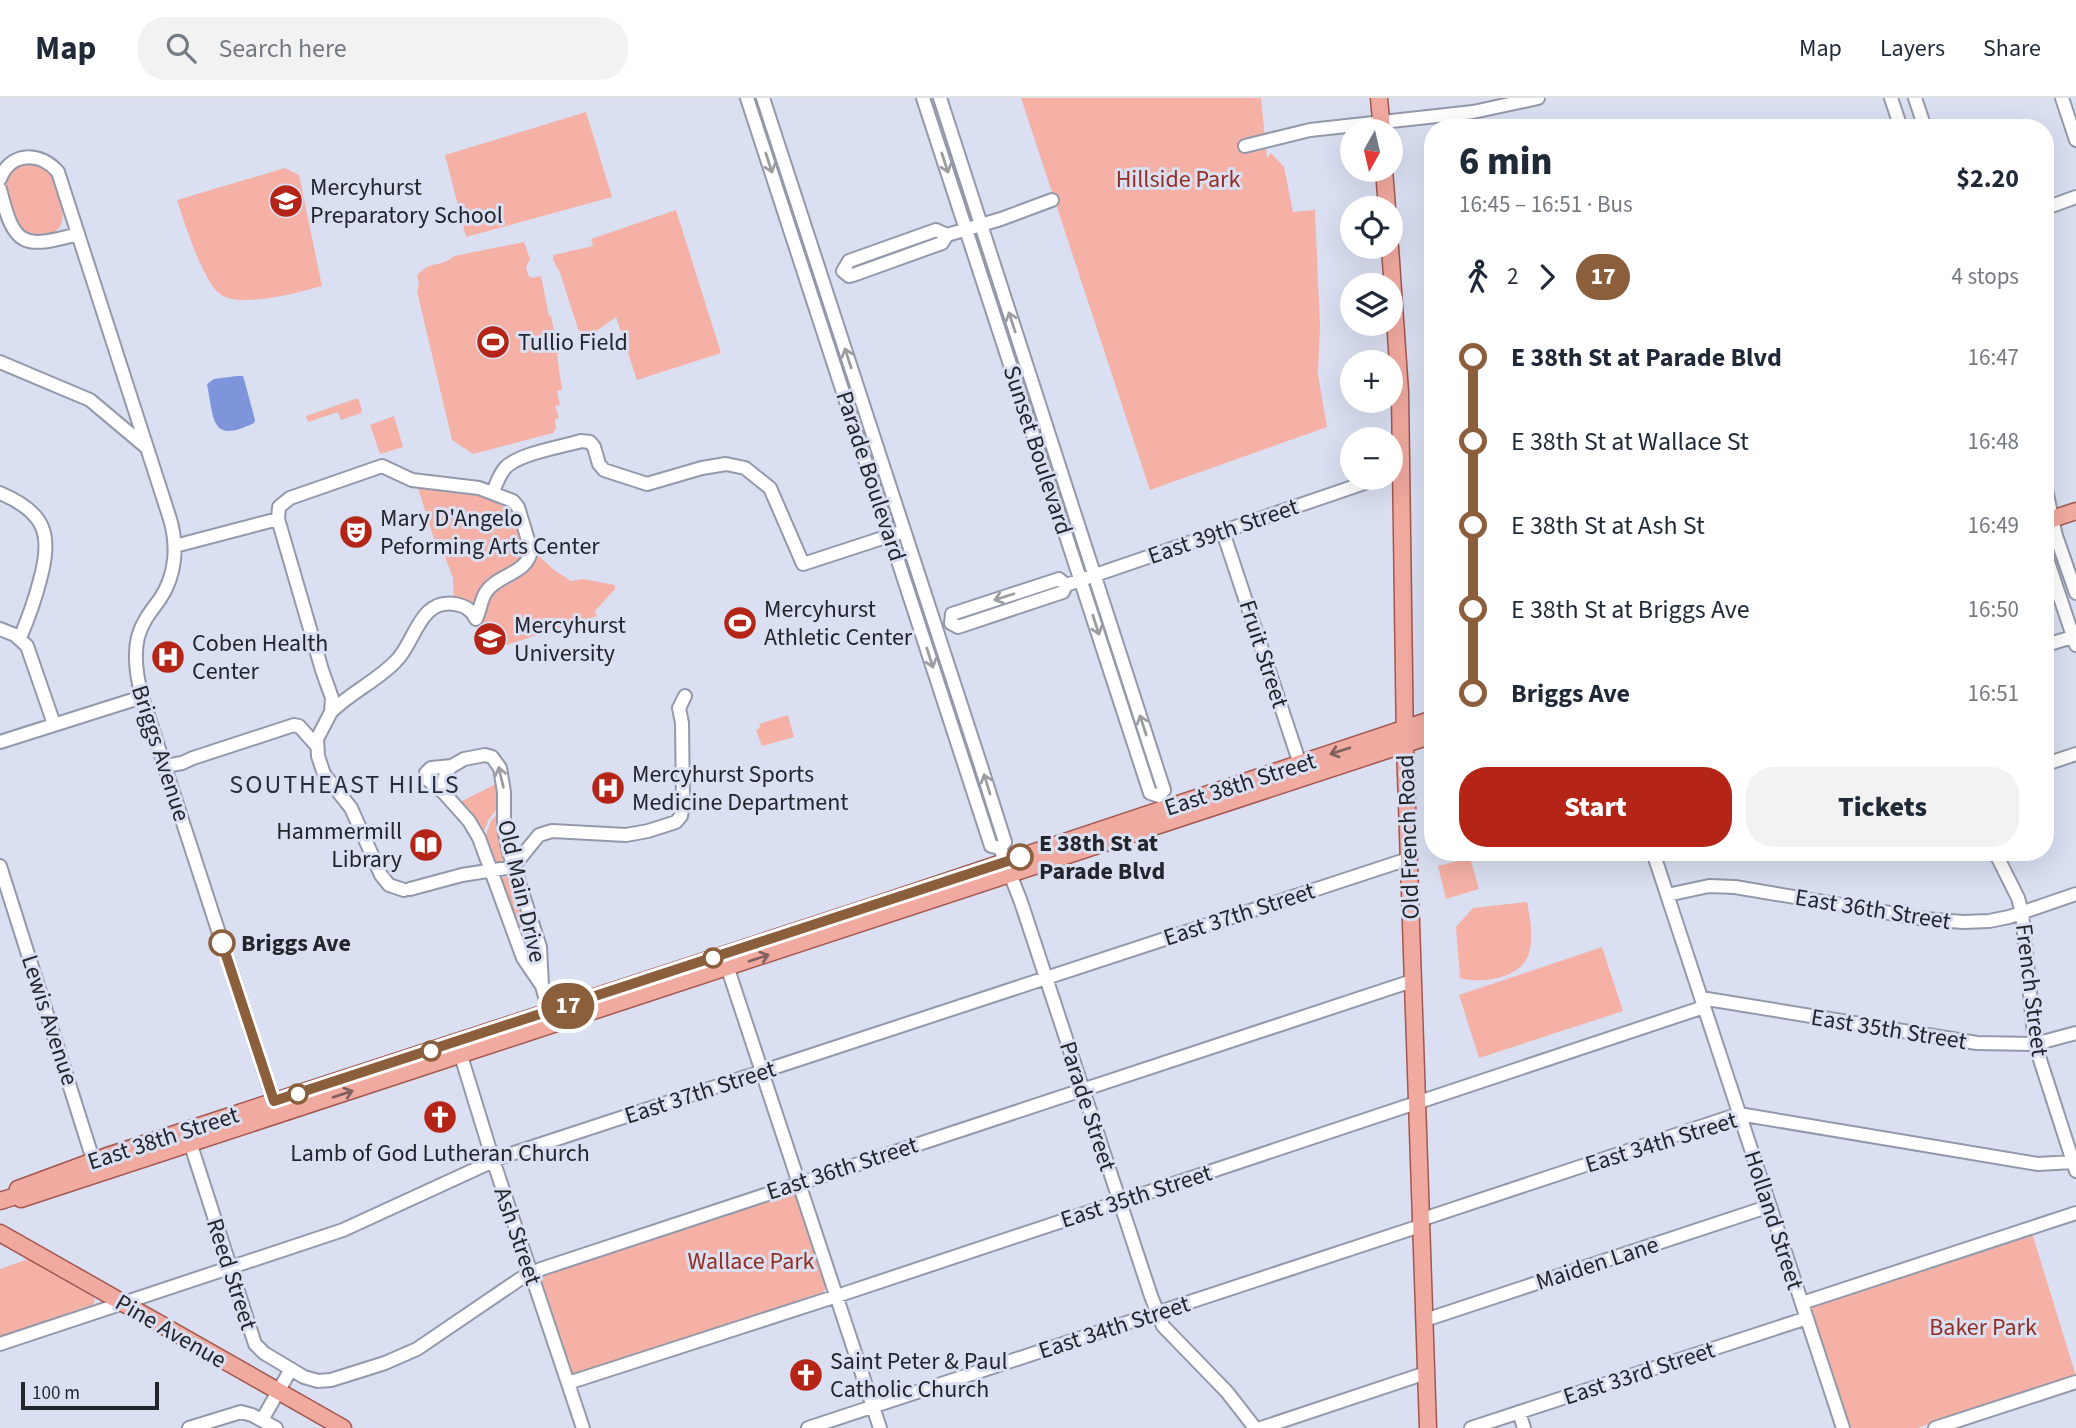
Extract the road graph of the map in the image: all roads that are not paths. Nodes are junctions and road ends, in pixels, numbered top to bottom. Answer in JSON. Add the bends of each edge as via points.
{"nodes":[{"id":1,"x":747,"y":98,"type":"edge"},
{"id":2,"x":763,"y":98,"type":"edge"},
{"id":3,"x":923,"y":98,"type":"edge"},
{"id":4,"x":940,"y":98,"type":"edge"},
{"id":5,"x":1379,"y":98,"type":"edge"},
{"id":6,"x":1538,"y":98,"type":"edge"},
{"id":7,"x":1891,"y":98,"type":"edge"},
{"id":8,"x":1915,"y":98,"type":"edge"},
{"id":9,"x":2062,"y":98,"type":"edge"},
{"id":10,"x":1380,"y":119,"type":"edge"},
{"id":11,"x":1424,"y":119,"type":"edge"},
{"id":12,"x":1427,"y":119,"type":"edge"},
{"id":13,"x":1898,"y":119,"type":"edge"},
{"id":14,"x":1922,"y":119,"type":"edge"},
{"id":15,"x":1404,"y":122,"type":"edge"},
{"id":16,"x":1340,"y":128,"type":"edge"},
{"id":17,"x":2076,"y":140,"type":"edge"},
{"id":18,"x":1245,"y":146,"type":"dead end"},
{"id":19,"x":0,"y":179,"type":"edge"},
{"id":20,"x":0,"y":189,"type":"edge"},
{"id":21,"x":2076,"y":197,"type":"edge"},
{"id":22,"x":1052,"y":200,"type":"dead end"},
{"id":23,"x":2054,"y":205,"type":"edge"},
{"id":24,"x":981,"y":226,"type":"junction"},
{"id":25,"x":966,"y":230,"type":"junction"},
{"id":26,"x":78,"y":234,"type":"junction"},
{"id":27,"x":1391,"y":259,"type":"edge"},
{"id":28,"x":822,"y":277,"type":"junction"},
{"id":29,"x":807,"y":282,"type":"junction"},
{"id":30,"x":0,"y":362,"type":"edge"},
{"id":31,"x":1398,"y":427,"type":"edge"},
{"id":32,"x":146,"y":448,"type":"junction"},
{"id":33,"x":1344,"y":490,"type":"edge"},
{"id":34,"x":1397,"y":490,"type":"edge"},
{"id":35,"x":493,"y":492,"type":"junction"},
{"id":36,"x":0,"y":494,"type":"edge"},
{"id":37,"x":2076,"y":511,"type":"edge"},
{"id":38,"x":2054,"y":518,"type":"edge"},
{"id":39,"x":278,"y":519,"type":"junction"},
{"id":40,"x":905,"y":530,"type":"junction"},
{"id":41,"x":1223,"y":531,"type":"junction"},
{"id":42,"x":2054,"y":534,"type":"edge"},
{"id":43,"x":890,"y":535,"type":"junction"},
{"id":44,"x":175,"y":546,"type":"junction"},
{"id":45,"x":1088,"y":578,"type":"junction"},
{"id":46,"x":2054,"y":579,"type":"edge"},
{"id":47,"x":2076,"y":593,"type":"edge"},
{"id":48,"x":937,"y":628,"type":"junction"},
{"id":49,"x":0,"y":629,"type":"edge"},
{"id":50,"x":922,"y":633,"type":"junction"},
{"id":51,"x":20,"y":638,"type":"junction"},
{"id":52,"x":2075,"y":639,"type":"edge"},
{"id":53,"x":2054,"y":643,"type":"edge"},
{"id":54,"x":685,"y":696,"type":"dead end"},
{"id":55,"x":142,"y":697,"type":"junction"},
{"id":56,"x":331,"y":712,"type":"junction"},
{"id":57,"x":54,"y":724,"type":"junction"},
{"id":58,"x":1424,"y":725,"type":"edge"},
{"id":59,"x":1424,"y":736,"type":"edge"},
{"id":60,"x":1404,"y":737,"type":"junction"},
{"id":61,"x":0,"y":742,"type":"edge"},
{"id":62,"x":316,"y":745,"type":"junction"},
{"id":63,"x":2076,"y":754,"type":"edge"},
{"id":64,"x":2054,"y":761,"type":"edge"},
{"id":65,"x":452,"y":765,"type":"junction"},
{"id":66,"x":165,"y":766,"type":"junction"},
{"id":67,"x":1302,"y":771,"type":"junction"},
{"id":68,"x":444,"y":793,"type":"junction"},
{"id":69,"x":1163,"y":809,"type":"junction"},
{"id":70,"x":1408,"y":859,"type":"junction"},
{"id":71,"x":1005,"y":861,"type":"junction"},
{"id":72,"x":1656,"y":861,"type":"edge"},
{"id":73,"x":2000,"y":861,"type":"edge"},
{"id":74,"x":0,"y":866,"type":"edge"},
{"id":75,"x":513,"y":867,"type":"junction"},
{"id":76,"x":492,"y":871,"type":"junction"},
{"id":77,"x":2076,"y":894,"type":"edge"},
{"id":78,"x":1667,"y":895,"type":"junction"},
{"id":79,"x":2022,"y":913,"type":"junction"},
{"id":80,"x":726,"y":961,"type":"junction"},
{"id":81,"x":1046,"y":978,"type":"junction"},
{"id":82,"x":1412,"y":981,"type":"junction"},
{"id":83,"x":542,"y":986,"type":"junction"},
{"id":84,"x":1702,"y":1003,"type":"junction"},
{"id":85,"x":552,"y":1019,"type":"junction"},
{"id":86,"x":2076,"y":1033,"type":"edge"},
{"id":87,"x":2035,"y":1044,"type":"junction"},
{"id":88,"x":459,"y":1049,"type":"junction"},
{"id":89,"x":762,"y":1071,"type":"junction"},
{"id":90,"x":1083,"y":1089,"type":"junction"},
{"id":91,"x":1415,"y":1103,"type":"junction"},
{"id":92,"x":276,"y":1108,"type":"junction"},
{"id":93,"x":1740,"y":1114,"type":"junction"},
{"id":94,"x":188,"y":1137,"type":"junction"},
{"id":95,"x":493,"y":1160,"type":"junction"},
{"id":96,"x":2074,"y":1160,"type":"edge"},
{"id":97,"x":96,"y":1167,"type":"junction"},
{"id":98,"x":800,"y":1182,"type":"junction"},
{"id":99,"x":0,"y":1201,"type":"edge"},
{"id":100,"x":1120,"y":1201,"type":"junction"},
{"id":101,"x":1770,"y":1206,"type":"junction"},
{"id":102,"x":2076,"y":1213,"type":"edge"},
{"id":103,"x":1420,"y":1223,"type":"junction"},
{"id":104,"x":0,"y":1233,"type":"edge"},
{"id":105,"x":230,"y":1268,"type":"junction"},
{"id":106,"x":531,"y":1273,"type":"junction"},
{"id":107,"x":837,"y":1296,"type":"junction"},
{"id":108,"x":123,"y":1303,"type":"junction"},
{"id":109,"x":1802,"y":1303,"type":"junction"},
{"id":110,"x":1157,"y":1313,"type":"junction"},
{"id":111,"x":1807,"y":1318,"type":"junction"},
{"id":112,"x":1425,"y":1320,"type":"junction"},
{"id":113,"x":0,"y":1344,"type":"edge"},
{"id":114,"x":291,"y":1369,"type":"junction"},
{"id":115,"x":1426,"y":1373,"type":"junction"},
{"id":116,"x":2076,"y":1382,"type":"edge"},
{"id":117,"x":568,"y":1383,"type":"junction"},
{"id":118,"x":278,"y":1391,"type":"junction"},
{"id":119,"x":873,"y":1407,"type":"junction"},
{"id":120,"x":1519,"y":1412,"type":"junction"},
{"id":121,"x":262,"y":1420,"type":"junction"},
{"id":122,"x":189,"y":1428,"type":"edge"},
{"id":123,"x":276,"y":1428,"type":"edge"},
{"id":124,"x":343,"y":1428,"type":"edge"},
{"id":125,"x":583,"y":1428,"type":"edge"},
{"id":126,"x":808,"y":1428,"type":"edge"},
{"id":127,"x":880,"y":1428,"type":"edge"},
{"id":128,"x":1255,"y":1428,"type":"edge"},
{"id":129,"x":1261,"y":1428,"type":"edge"},
{"id":130,"x":1428,"y":1428,"type":"edge"},
{"id":131,"x":1471,"y":1428,"type":"edge"},
{"id":132,"x":1524,"y":1428,"type":"edge"},
{"id":133,"x":1843,"y":1428,"type":"edge"},
{"id":134,"x":1936,"y":1428,"type":"edge"}],
"edges":[{"from":1,"to":29,"type":"street","name":"Parade Boulevard","one_way":true},
{"from":2,"to":28,"type":"street","name":"Parade Boulevard"},
{"from":3,"to":25,"type":"street","name":"Sunset Boulevard","one_way":true},
{"from":4,"to":24,"type":"street","name":"Sunset Boulevard"},
{"from":5,"to":10,"type":"main road"},
{"from":6,"to":12,"type":"street"},
{"from":7,"to":13,"type":"street"},
{"from":8,"to":14,"type":"street"},
{"from":9,"to":17,"type":"street"},
{"from":11,"to":15,"type":"street"},
{"from":16,"to":18,"type":"street","via":[[1310,130]]},
{"from":19,"to":26,"type":"street","name":"Briggs Avenue","via":[[17,159],[35,157],[50,164],[58,172]]},
{"from":20,"to":26,"type":"street","via":[[19,237],[42,243]]},
{"from":21,"to":23,"type":"street"},
{"from":22,"to":24,"type":"street"},
{"from":24,"to":25,"type":"street"},
{"from":45,"to":24,"type":"street","name":"Sunset Boulevard","one_way":true},
{"from":25,"to":28,"type":"street","via":[[947,236],[936,230],[849,261],[843,271]]},
{"from":25,"to":45,"type":"street","name":"Sunset Boulevard"},
{"from":26,"to":32,"type":"street","name":"Briggs Avenue"},
{"from":27,"to":31,"type":"main road","name":"Old French Road","via":[[1400,379]]},
{"from":28,"to":29,"type":"street"},
{"from":40,"to":28,"type":"street","name":"Parade Boulevard","one_way":true},
{"from":29,"to":43,"type":"street","name":"Parade Boulevard"},
{"from":30,"to":32,"type":"street","via":[[90,400]]},
{"from":32,"to":44,"type":"street","name":"Briggs Avenue"},
{"from":33,"to":41,"type":"street","name":"East 39th Street"},
{"from":34,"to":60,"type":"main road","name":"Old French Road"},
{"from":35,"to":39,"type":"street","via":[[412,480],[382,466],[290,498],[279,507]]},
{"from":35,"to":43,"type":"street","via":[[509,465],[582,441],[594,447],[604,470],[646,484],[702,467],[726,464],[745,468],[770,488],[803,564]]},
{"from":35,"to":56,"type":"street","via":[[518,507],[531,555],[515,573],[486,592],[476,619],[470,610],[451,603],[427,612],[397,661]]},
{"from":36,"to":51,"type":"street","via":[[34,514],[47,545]]},
{"from":37,"to":38,"type":"main road"},
{"from":39,"to":44,"type":"street"},
{"from":39,"to":56,"type":"street","via":[[332,698]]},
{"from":40,"to":43,"type":"street"},
{"from":40,"to":48,"type":"street","name":"Parade Boulevard"},
{"from":41,"to":45,"type":"street","name":"East 39th Street"},
{"from":41,"to":67,"type":"street","name":"Fruit Street"},
{"from":42,"to":47,"type":"street"},
{"from":43,"to":50,"type":"street","name":"Parade Boulevard"},
{"from":44,"to":55,"type":"street","name":"Briggs Avenue","via":[[171,577],[138,638],[136,672]]},
{"from":45,"to":48,"type":"street","name":"East 39th Street","via":[[1066,585],[1059,579],[951,614],[951,623]]},
{"from":45,"to":69,"type":"street","name":"Sunset Boulevard","via":[[1164,790]]},
{"from":46,"to":52,"type":"street"},
{"from":48,"to":50,"type":"street","name":"East 39th Street"},
{"from":71,"to":48,"type":"street","name":"Parade Boulevard","one_way":true,"via":[[1001,830]]},
{"from":49,"to":51,"type":"street"},
{"from":50,"to":71,"type":"street","name":"Parade Boulevard","one_way":true,"via":[[991,846]]},
{"from":51,"to":57,"type":"street","via":[[27,646]]},
{"from":52,"to":53,"type":"street"},
{"from":54,"to":75,"type":"street","via":[[679,708],[683,802],[676,822],[626,835],[552,831],[539,835]]},
{"from":55,"to":57,"type":"street"},
{"from":55,"to":66,"type":"street","name":"Briggs Avenue"},
{"from":56,"to":62,"type":"street"},
{"from":57,"to":61,"type":"street"},
{"from":58,"to":60,"type":"main road","name":"East 38th Street"},
{"from":59,"to":60,"type":"main road","name":"East 38th Street"},
{"from":60,"to":67,"type":"main road","name":"East 38th Street"},
{"from":60,"to":70,"type":"main road","name":"Old French Road"},
{"from":62,"to":66,"type":"street","via":[[294,725]]},
{"from":62,"to":76,"type":"street","via":[[324,774],[351,808],[389,885],[407,889]]},
{"from":63,"to":64,"type":"street"},
{"from":65,"to":68,"type":"street","via":[[443,780]]},
{"from":65,"to":68,"type":"street","name":"Old Main Drive","via":[[426,773]]},
{"from":75,"to":65,"type":"street","name":"Old Main Drive","one_way":true,"via":[[504,828],[500,768],[485,755]]},
{"from":66,"to":92,"type":"street","name":"Briggs Avenue"},
{"from":67,"to":69,"type":"main road","name":"East 38th Street"},
{"from":68,"to":76,"type":"street","name":"Old Main Drive","via":[[469,821]]},
{"from":69,"to":71,"type":"main road","name":"East 38th Street"},
{"from":70,"to":81,"type":"street","name":"East 37th Street"},
{"from":70,"to":82,"type":"main road","name":"Old French Road"},
{"from":71,"to":80,"type":"main road","name":"East 38th Street"},
{"from":71,"to":81,"type":"street","name":"Parade Street"},
{"from":72,"to":78,"type":"street","name":"Holland Street"},
{"from":73,"to":79,"type":"street","name":"French Street"},
{"from":74,"to":97,"type":"street","name":"Lewis Avenue"},
{"from":75,"to":76,"type":"street"},
{"from":75,"to":83,"type":"street","name":"Old Main Drive","via":[[540,947]]},
{"from":76,"to":83,"type":"street","name":"Old Main Drive","via":[[523,958]]},
{"from":77,"to":79,"type":"street","name":"East 36th Street"},
{"from":78,"to":79,"type":"street","name":"East 36th Street","via":[[1709,886],[1735,887],[1963,922]]},
{"from":78,"to":84,"type":"street","name":"Holland Street"},
{"from":79,"to":87,"type":"street","name":"French Street"},
{"from":80,"to":85,"type":"main road","name":"East 38th Street"},
{"from":80,"to":89,"type":"street"},
{"from":81,"to":89,"type":"street","name":"East 37th Street"},
{"from":81,"to":90,"type":"street","name":"Parade Street"},
{"from":82,"to":90,"type":"street","name":"East 36th Street"},
{"from":82,"to":91,"type":"main road","name":"Old French Road"},
{"from":83,"to":85,"type":"street","name":"Old Main Drive"},
{"from":84,"to":87,"type":"street","name":"East 35th Street","via":[[1977,1043]]},
{"from":84,"to":91,"type":"street","name":"East 35th Street"},
{"from":84,"to":93,"type":"street","name":"Holland Street"},
{"from":85,"to":88,"type":"main road","name":"East 38th Street"},
{"from":86,"to":87,"type":"street","name":"East 35th Street"},
{"from":87,"to":96,"type":"street","name":"French Street"},
{"from":88,"to":92,"type":"main road","name":"East 38th Street"},
{"from":88,"to":95,"type":"street","name":"Ash Street"},
{"from":89,"to":95,"type":"street","name":"East 37th Street"},
{"from":89,"to":98,"type":"street"},
{"from":90,"to":98,"type":"street","name":"East 36th Street"},
{"from":90,"to":100,"type":"street","name":"Parade Street"},
{"from":91,"to":100,"type":"street","name":"East 35th Street"},
{"from":91,"to":103,"type":"main road","name":"Old French Road"},
{"from":92,"to":94,"type":"main road","name":"East 38th Street"},
{"from":93,"to":96,"type":"street","name":"East 34th Street","via":[[2042,1164]]},
{"from":93,"to":101,"type":"street","name":"Holland Street"},
{"from":93,"to":103,"type":"street","name":"East 34th Street"},
{"from":94,"to":97,"type":"main road","name":"East 38th Street"},
{"from":94,"to":105,"type":"street","name":"Reed Street"},
{"from":95,"to":105,"type":"street","name":"East 37th Street","via":[[355,1225]]},
{"from":95,"to":106,"type":"street","name":"Ash Street"},
{"from":97,"to":99,"type":"main road","name":"East 38th Street","via":[[22,1199],[16,1196]]},
{"from":98,"to":106,"type":"street","name":"East 36th Street"},
{"from":98,"to":107,"type":"street"},
{"from":100,"to":107,"type":"street","name":"East 35th Street"},
{"from":100,"to":110,"type":"street","name":"Parade Street"},
{"from":101,"to":109,"type":"street","name":"Holland Street"},
{"from":101,"to":112,"type":"street","name":"Maiden Lane"},
{"from":102,"to":109,"type":"street"},
{"from":103,"to":110,"type":"street","name":"East 34th Street"},
{"from":103,"to":112,"type":"main road","name":"Old French Road"},
{"from":104,"to":108,"type":"main road","name":"Pine Avenue"},
{"from":105,"to":108,"type":"street","name":"East 37th Street"},
{"from":105,"to":114,"type":"street","name":"Reed Street","via":[[255,1344]]},
{"from":106,"to":114,"type":"street","name":"East 36th Street","via":[[417,1349],[385,1363],[324,1381]]},
{"from":106,"to":117,"type":"street","name":"Ash Street"},
{"from":107,"to":117,"type":"street","name":"East 35th Street"},
{"from":107,"to":119,"type":"street"},
{"from":108,"to":113,"type":"street","name":"East 37th Street"},
{"from":108,"to":118,"type":"main road","name":"Pine Avenue"},
{"from":109,"to":111,"type":"street","name":"Holland Street"},
{"from":110,"to":119,"type":"street","name":"East 34th Street"},
{"from":110,"to":128,"type":"street","name":"Parade Street","via":[[1163,1326]]},
{"from":111,"to":120,"type":"street","name":"East 33rd Street"},
{"from":111,"to":133,"type":"street","name":"Holland Street"},
{"from":112,"to":115,"type":"main road","name":"Old French Road"},
{"from":114,"to":118,"type":"street"},
{"from":115,"to":129,"type":"street"},
{"from":115,"to":130,"type":"main road","name":"Old French Road"},
{"from":116,"to":134,"type":"street"},
{"from":117,"to":125,"type":"street","name":"Ash Street"},
{"from":118,"to":121,"type":"street"},
{"from":118,"to":124,"type":"main road","name":"Pine Avenue"},
{"from":119,"to":126,"type":"street","name":"East 34th Street"},
{"from":119,"to":127,"type":"street"},
{"from":120,"to":131,"type":"street","name":"East 33rd Street"},
{"from":120,"to":132,"type":"street"},
{"from":121,"to":122,"type":"street","via":[[235,1413]]},
{"from":121,"to":123,"type":"street"}]}
